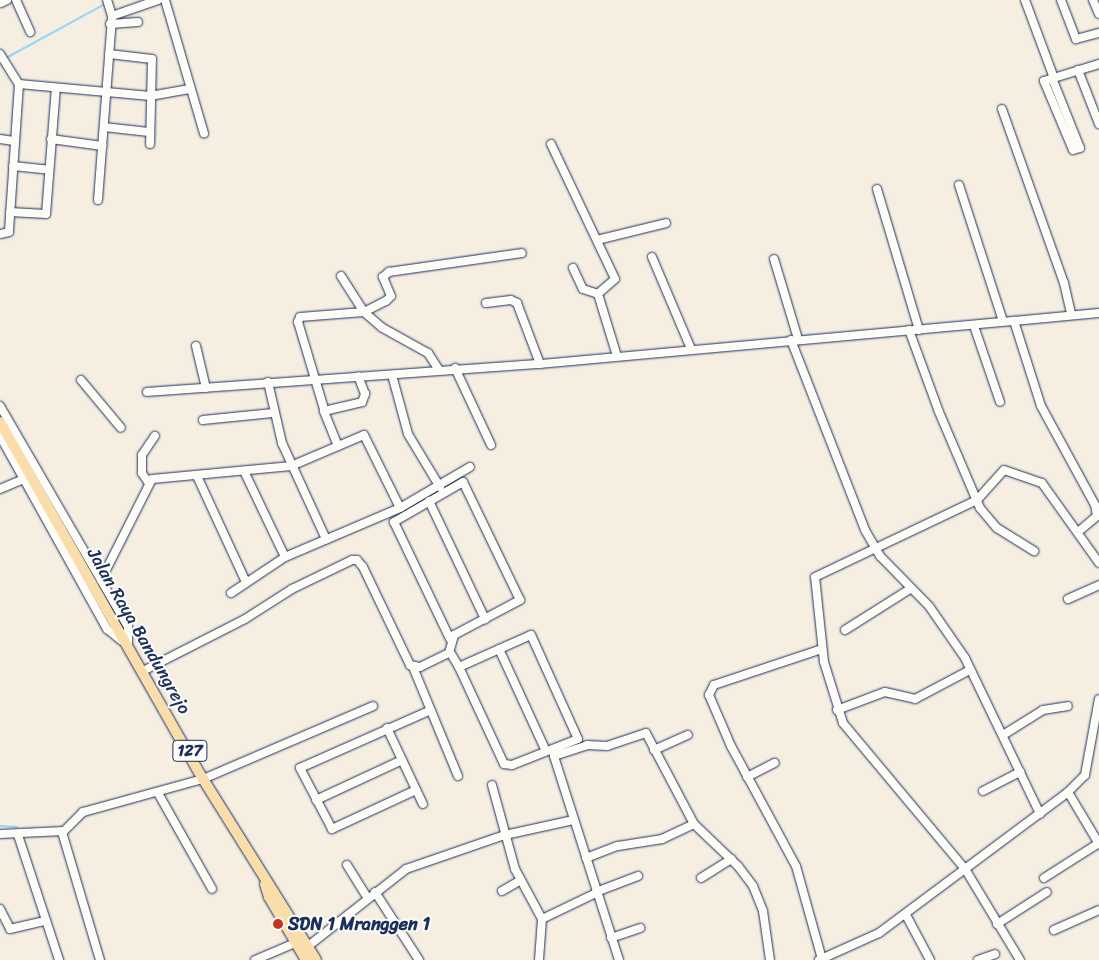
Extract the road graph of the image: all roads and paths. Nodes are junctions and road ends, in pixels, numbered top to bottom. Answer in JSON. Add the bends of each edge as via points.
{"nodes":[{"id":1,"x":16,"y":0,"type":"edge"},
{"id":2,"x":158,"y":0,"type":"edge"},
{"id":3,"x":165,"y":0,"type":"edge"},
{"id":4,"x":1025,"y":0,"type":"edge"},
{"id":5,"x":1061,"y":0,"type":"edge"},
{"id":6,"x":1093,"y":0,"type":"edge"},
{"id":7,"x":108,"y":3,"type":"edge"},
{"id":8,"x":1099,"y":14,"type":"edge"},
{"id":9,"x":111,"y":20,"type":"junction"},
{"id":10,"x":138,"y":22,"type":"dead end"},
{"id":11,"x":30,"y":32,"type":"dead end"},
{"id":12,"x":1099,"y":33,"type":"edge"},
{"id":13,"x":0,"y":54,"type":"edge"},
{"id":14,"x":109,"y":54,"type":"junction"},
{"id":15,"x":1099,"y":64,"type":"edge"},
{"id":16,"x":1078,"y":70,"type":"junction"},
{"id":17,"x":1053,"y":78,"type":"junction"},
{"id":18,"x":19,"y":84,"type":"junction"},
{"id":19,"x":56,"y":88,"type":"junction"},
{"id":20,"x":189,"y":89,"type":"junction"},
{"id":21,"x":106,"y":91,"type":"junction"},
{"id":22,"x":150,"y":96,"type":"junction"},
{"id":23,"x":1002,"y":109,"type":"dead end"},
{"id":24,"x":1099,"y":124,"type":"edge"},
{"id":25,"x":104,"y":127,"type":"junction"},
{"id":26,"x":149,"y":132,"type":"junction"},
{"id":27,"x":204,"y":132,"type":"dead end"},
{"id":28,"x":0,"y":139,"type":"edge"},
{"id":29,"x":51,"y":139,"type":"junction"},
{"id":30,"x":14,"y":141,"type":"junction"},
{"id":31,"x":150,"y":144,"type":"dead end"},
{"id":32,"x":551,"y":144,"type":"dead end"},
{"id":33,"x":103,"y":146,"type":"junction"},
{"id":34,"x":13,"y":166,"type":"junction"},
{"id":35,"x":49,"y":170,"type":"junction"},
{"id":36,"x":959,"y":185,"type":"dead end"},
{"id":37,"x":877,"y":189,"type":"dead end"},
{"id":38,"x":98,"y":200,"type":"dead end"},
{"id":39,"x":10,"y":212,"type":"junction"},
{"id":40,"x":666,"y":223,"type":"dead end"},
{"id":41,"x":0,"y":234,"type":"edge"},
{"id":42,"x":597,"y":240,"type":"junction"},
{"id":43,"x":522,"y":253,"type":"dead end"},
{"id":44,"x":652,"y":257,"type":"dead end"},
{"id":45,"x":774,"y":259,"type":"dead end"},
{"id":46,"x":573,"y":268,"type":"dead end"},
{"id":47,"x":340,"y":276,"type":"dead end"},
{"id":48,"x":598,"y":294,"type":"junction"},
{"id":49,"x":486,"y":303,"type":"dead end"},
{"id":50,"x":364,"y":312,"type":"junction"},
{"id":51,"x":1097,"y":313,"type":"edge"},
{"id":52,"x":1071,"y":314,"type":"junction"},
{"id":53,"x":1003,"y":321,"type":"junction"},
{"id":54,"x":1014,"y":321,"type":"junction"},
{"id":55,"x":1099,"y":322,"type":"edge"},
{"id":56,"x":974,"y":326,"type":"junction"},
{"id":57,"x":909,"y":330,"type":"junction"},
{"id":58,"x":919,"y":330,"type":"junction"},
{"id":59,"x":795,"y":340,"type":"junction"},
{"id":60,"x":196,"y":346,"type":"dead end"},
{"id":61,"x":691,"y":349,"type":"junction"},
{"id":62,"x":617,"y":356,"type":"junction"},
{"id":63,"x":540,"y":364,"type":"junction"},
{"id":64,"x":455,"y":368,"type":"junction"},
{"id":65,"x":439,"y":370,"type":"junction"},
{"id":66,"x":392,"y":375,"type":"junction"},
{"id":67,"x":358,"y":376,"type":"junction"},
{"id":68,"x":81,"y":380,"type":"dead end"},
{"id":69,"x":316,"y":381,"type":"junction"},
{"id":70,"x":268,"y":382,"type":"junction"},
{"id":71,"x":206,"y":388,"type":"junction"},
{"id":72,"x":147,"y":392,"type":"dead end"},
{"id":73,"x":1000,"y":402,"type":"dead end"},
{"id":74,"x":0,"y":406,"type":"edge"},
{"id":75,"x":324,"y":409,"type":"junction"},
{"id":76,"x":273,"y":413,"type":"junction"},
{"id":77,"x":203,"y":420,"type":"dead end"},
{"id":78,"x":0,"y":422,"type":"edge"},
{"id":79,"x":121,"y":428,"type":"dead end"},
{"id":80,"x":0,"y":436,"type":"edge"},
{"id":81,"x":155,"y":436,"type":"dead end"},
{"id":82,"x":491,"y":445,"type":"dead end"},
{"id":83,"x":338,"y":446,"type":"junction"},
{"id":84,"x":291,"y":466,"type":"junction"},
{"id":85,"x":470,"y":467,"type":"dead end"},
{"id":86,"x":244,"y":471,"type":"junction"},
{"id":87,"x":197,"y":476,"type":"junction"},
{"id":88,"x":24,"y":479,"type":"junction"},
{"id":89,"x":148,"y":482,"type":"junction"},
{"id":90,"x":440,"y":487,"type":"junction"},
{"id":91,"x":0,"y":489,"type":"edge"},
{"id":92,"x":977,"y":500,"type":"junction"},
{"id":93,"x":429,"y":501,"type":"junction"},
{"id":94,"x":400,"y":508,"type":"junction"},
{"id":95,"x":1078,"y":532,"type":"junction"},
{"id":96,"x":326,"y":539,"type":"junction"},
{"id":97,"x":875,"y":549,"type":"junction"},
{"id":98,"x":1034,"y":551,"type":"dead end"},
{"id":99,"x":285,"y":557,"type":"junction"},
{"id":100,"x":1099,"y":563,"type":"edge"},
{"id":101,"x":101,"y":580,"type":"junction"},
{"id":102,"x":246,"y":582,"type":"junction"},
{"id":103,"x":1099,"y":585,"type":"edge"},
{"id":104,"x":910,"y":589,"type":"junction"},
{"id":105,"x":231,"y":593,"type":"dead end"},
{"id":106,"x":1068,"y":599,"type":"dead end"},
{"id":107,"x":485,"y":619,"type":"junction"},
{"id":108,"x":845,"y":630,"type":"dead end"},
{"id":109,"x":450,"y":639,"type":"junction"},
{"id":110,"x":128,"y":645,"type":"junction"},
{"id":111,"x":822,"y":649,"type":"junction"},
{"id":112,"x":499,"y":650,"type":"junction"},
{"id":113,"x":450,"y":652,"type":"junction"},
{"id":114,"x":413,"y":667,"type":"junction"},
{"id":115,"x":459,"y":668,"type":"junction"},
{"id":116,"x":970,"y":670,"type":"junction"},
{"id":117,"x":143,"y":672,"type":"junction"},
{"id":118,"x":1099,"y":699,"type":"edge"},
{"id":119,"x":373,"y":706,"type":"dead end"},
{"id":120,"x":1068,"y":706,"type":"dead end"},
{"id":121,"x":431,"y":710,"type":"junction"},
{"id":122,"x":837,"y":710,"type":"junction"},
{"id":123,"x":387,"y":728,"type":"junction"},
{"id":124,"x":1003,"y":734,"type":"junction"},
{"id":125,"x":688,"y":735,"type":"dead end"},
{"id":126,"x":654,"y":750,"type":"junction"},
{"id":127,"x":546,"y":751,"type":"junction"},
{"id":128,"x":402,"y":760,"type":"junction"},
{"id":129,"x":775,"y":764,"type":"dead end"},
{"id":130,"x":1020,"y":772,"type":"junction"},
{"id":131,"x":458,"y":776,"type":"dead end"},
{"id":132,"x":747,"y":777,"type":"junction"},
{"id":133,"x":203,"y":778,"type":"junction"},
{"id":134,"x":492,"y":784,"type":"dead end"},
{"id":135,"x":416,"y":790,"type":"junction"},
{"id":136,"x":983,"y":791,"type":"dead end"},
{"id":137,"x":1068,"y":792,"type":"junction"},
{"id":138,"x":158,"y":793,"type":"junction"},
{"id":139,"x":316,"y":800,"type":"junction"},
{"id":140,"x":423,"y":804,"type":"dead end"},
{"id":141,"x":1040,"y":814,"type":"junction"},
{"id":142,"x":573,"y":820,"type":"junction"},
{"id":143,"x":694,"y":824,"type":"junction"},
{"id":144,"x":62,"y":832,"type":"junction"},
{"id":145,"x":0,"y":834,"type":"edge"},
{"id":146,"x":18,"y":835,"type":"junction"},
{"id":147,"x":506,"y":835,"type":"junction"},
{"id":148,"x":1099,"y":843,"type":"edge"},
{"id":149,"x":586,"y":858,"type":"junction"},
{"id":150,"x":732,"y":859,"type":"junction"},
{"id":151,"x":346,"y":866,"type":"dead end"},
{"id":152,"x":965,"y":869,"type":"junction"},
{"id":153,"x":638,"y":876,"type":"dead end"},
{"id":154,"x":701,"y":878,"type":"dead end"},
{"id":155,"x":1044,"y":878,"type":"dead end"},
{"id":156,"x":521,"y":880,"type":"junction"},
{"id":157,"x":265,"y":883,"type":"junction"},
{"id":158,"x":212,"y":889,"type":"dead end"},
{"id":159,"x":502,"y":891,"type":"dead end"},
{"id":160,"x":376,"y":892,"type":"junction"},
{"id":161,"x":596,"y":892,"type":"junction"},
{"id":162,"x":1047,"y":892,"type":"dead end"},
{"id":163,"x":368,"y":898,"type":"junction"},
{"id":164,"x":0,"y":909,"type":"edge"},
{"id":165,"x":1099,"y":910,"type":"edge"},
{"id":166,"x":906,"y":915,"type":"junction"},
{"id":167,"x":542,"y":919,"type":"junction"},
{"id":168,"x":46,"y":921,"type":"junction"},
{"id":169,"x":997,"y":924,"type":"junction"},
{"id":170,"x":640,"y":928,"type":"dead end"},
{"id":171,"x":1054,"y":930,"type":"dead end"},
{"id":172,"x":611,"y":938,"type":"junction"},
{"id":173,"x":295,"y":943,"type":"junction"},
{"id":174,"x":307,"y":947,"type":"junction"},
{"id":175,"x":995,"y":954,"type":"dead end"},
{"id":176,"x":821,"y":959,"type":"edge"},
{"id":177,"x":59,"y":960,"type":"edge"},
{"id":178,"x":100,"y":960,"type":"edge"},
{"id":179,"x":255,"y":960,"type":"edge"},
{"id":180,"x":306,"y":960,"type":"edge"},
{"id":181,"x":316,"y":960,"type":"edge"},
{"id":182,"x":419,"y":960,"type":"edge"},
{"id":183,"x":539,"y":960,"type":"edge"},
{"id":184,"x":619,"y":960,"type":"edge"},
{"id":185,"x":770,"y":960,"type":"edge"},
{"id":186,"x":930,"y":960,"type":"edge"},
{"id":187,"x":978,"y":960,"type":"edge"},
{"id":188,"x":1020,"y":960,"type":"edge"}],
"edges":[{"from":1,"to":11,"type":"street"},
{"from":2,"to":9,"type":"street"},
{"from":3,"to":20,"type":"street"},
{"from":4,"to":17,"type":"street"},
{"from":5,"to":12,"type":"street","via":[[1076,39]]},
{"from":6,"to":8,"type":"street"},
{"from":7,"to":9,"type":"street"},
{"from":9,"to":10,"type":"street"},
{"from":9,"to":14,"type":"street"},
{"from":13,"to":18,"type":"street"},
{"from":14,"to":21,"type":"street"},
{"from":14,"to":22,"type":"street","via":[[152,59]]},
{"from":15,"to":16,"type":"street"},
{"from":16,"to":17,"type":"street"},
{"from":16,"to":24,"type":"street"},
{"from":17,"to":17,"type":"street","via":[[1044,80],[1073,150],[1080,148]]},
{"from":18,"to":19,"type":"street"},
{"from":18,"to":30,"type":"street"},
{"from":19,"to":21,"type":"street"},
{"from":19,"to":29,"type":"street"},
{"from":20,"to":22,"type":"street"},
{"from":20,"to":27,"type":"street"},
{"from":21,"to":22,"type":"street"},
{"from":21,"to":25,"type":"street"},
{"from":22,"to":26,"type":"street"},
{"from":23,"to":52,"type":"street","via":[[1064,283]]},
{"from":25,"to":26,"type":"street"},
{"from":25,"to":33,"type":"street"},
{"from":26,"to":31,"type":"street"},
{"from":28,"to":30,"type":"street"},
{"from":29,"to":33,"type":"street"},
{"from":29,"to":35,"type":"street"},
{"from":30,"to":34,"type":"street"},
{"from":32,"to":42,"type":"street"},
{"from":33,"to":38,"type":"street"},
{"from":34,"to":35,"type":"street"},
{"from":34,"to":39,"type":"street"},
{"from":35,"to":39,"type":"street","via":[[46,214]]},
{"from":36,"to":53,"type":"street"},
{"from":37,"to":58,"type":"street"},
{"from":39,"to":41,"type":"street","via":[[10,232]]},
{"from":40,"to":42,"type":"street"},
{"from":42,"to":48,"type":"street","via":[[615,282]]},
{"from":43,"to":50,"type":"street","via":[[389,272],[383,277],[389,299]]},
{"from":44,"to":61,"type":"street"},
{"from":45,"to":59,"type":"street"},
{"from":46,"to":48,"type":"street","via":[[583,289]]},
{"from":47,"to":50,"type":"street"},
{"from":48,"to":62,"type":"street"},
{"from":49,"to":63,"type":"street","via":[[511,300],[517,303]]},
{"from":50,"to":65,"type":"street","via":[[381,327],[428,353]]},
{"from":50,"to":69,"type":"street","via":[[298,318]]},
{"from":51,"to":52,"type":"street"},
{"from":51,"to":55,"type":"street"},
{"from":52,"to":54,"type":"street"},
{"from":53,"to":54,"type":"street"},
{"from":53,"to":56,"type":"street"},
{"from":54,"to":95,"type":"street","via":[[1041,406],[1095,505],[1097,516]]},
{"from":56,"to":58,"type":"street"},
{"from":56,"to":73,"type":"street"},
{"from":57,"to":58,"type":"street"},
{"from":57,"to":59,"type":"street"},
{"from":57,"to":92,"type":"street"},
{"from":59,"to":61,"type":"street"},
{"from":59,"to":97,"type":"street","via":[[846,489]]},
{"from":60,"to":71,"type":"street"},
{"from":61,"to":62,"type":"street"},
{"from":62,"to":63,"type":"street"},
{"from":63,"to":64,"type":"street"},
{"from":64,"to":65,"type":"street"},
{"from":64,"to":82,"type":"street"},
{"from":65,"to":66,"type":"street"},
{"from":66,"to":67,"type":"street"},
{"from":66,"to":90,"type":"street","via":[[408,434]]},
{"from":67,"to":69,"type":"street"},
{"from":67,"to":75,"type":"street","via":[[365,394],[362,402],[353,407]]},
{"from":68,"to":79,"type":"street"},
{"from":69,"to":70,"type":"street"},
{"from":69,"to":75,"type":"street"},
{"from":70,"to":71,"type":"street"},
{"from":70,"to":76,"type":"street"},
{"from":71,"to":72,"type":"street"},
{"from":74,"to":101,"type":"street"},
{"from":75,"to":83,"type":"street"},
{"from":76,"to":77,"type":"street"},
{"from":76,"to":84,"type":"street"},
{"from":78,"to":110,"type":"main road","name":"Jalan Raya Bandungrejo","number":"127"},
{"from":80,"to":88,"type":"street"},
{"from":81,"to":89,"type":"street","via":[[142,455],[142,473]]},
{"from":83,"to":84,"type":"street"},
{"from":83,"to":94,"type":"street","via":[[361,435],[366,438]]},
{"from":84,"to":86,"type":"street"},
{"from":84,"to":96,"type":"street"},
{"from":85,"to":90,"type":"street"},
{"from":86,"to":87,"type":"street"},
{"from":86,"to":99,"type":"street"},
{"from":87,"to":89,"type":"street"},
{"from":87,"to":102,"type":"street"},
{"from":88,"to":91,"type":"street"},
{"from":88,"to":110,"type":"street","via":[[107,628]]},
{"from":89,"to":101,"type":"street"},
{"from":90,"to":94,"type":"street"},
{"from":92,"to":95,"type":"street","via":[[999,473],[1011,471],[1042,483]]},
{"from":92,"to":97,"type":"street"},
{"from":92,"to":98,"type":"street","via":[[993,524]]},
{"from":93,"to":107,"type":"street"},
{"from":93,"to":107,"type":"street","via":[[463,482],[518,592],[518,603]]},
{"from":93,"to":109,"type":"street","via":[[398,517],[394,527]]},
{"from":94,"to":96,"type":"street"},
{"from":95,"to":100,"type":"street"},
{"from":96,"to":99,"type":"street"},
{"from":97,"to":104,"type":"street"},
{"from":97,"to":111,"type":"street","via":[[816,574]]},
{"from":99,"to":102,"type":"street"},
{"from":101,"to":110,"type":"street","via":[[128,627]]},
{"from":102,"to":105,"type":"street"},
{"from":103,"to":106,"type":"street"},
{"from":104,"to":108,"type":"street"},
{"from":104,"to":116,"type":"street","via":[[938,618]]},
{"from":107,"to":109,"type":"street"},
{"from":109,"to":113,"type":"street"},
{"from":110,"to":117,"type":"main road","name":"Jalan Raya Bandungrejo","number":"127"},
{"from":111,"to":122,"type":"street"},
{"from":111,"to":132,"type":"street","via":[[761,666],[711,688],[709,695]]},
{"from":112,"to":115,"type":"street"},
{"from":112,"to":127,"type":"street"},
{"from":112,"to":127,"type":"street","via":[[533,637],[579,737]]},
{"from":113,"to":114,"type":"street"},
{"from":113,"to":115,"type":"street"},
{"from":114,"to":117,"type":"street","via":[[357,560],[340,564],[292,588],[245,619]]},
{"from":114,"to":121,"type":"street"},
{"from":115,"to":127,"type":"street","via":[[504,764],[512,765]]},
{"from":116,"to":122,"type":"street","via":[[915,699],[885,692]]},
{"from":116,"to":124,"type":"street"},
{"from":117,"to":133,"type":"main road","name":"Jalan Raya Bandungrejo","number":"127"},
{"from":118,"to":137,"type":"street","via":[[1085,775]]},
{"from":119,"to":133,"type":"street"},
{"from":120,"to":124,"type":"street","via":[[1043,710]]},
{"from":121,"to":123,"type":"street"},
{"from":121,"to":131,"type":"street"},
{"from":122,"to":152,"type":"street","via":[[849,735]]},
{"from":123,"to":128,"type":"street"},
{"from":123,"to":139,"type":"street","via":[[301,766]]},
{"from":124,"to":130,"type":"street"},
{"from":125,"to":126,"type":"street"},
{"from":126,"to":142,"type":"street","via":[[646,733],[607,746],[587,745],[554,756]]},
{"from":126,"to":143,"type":"street"},
{"from":128,"to":135,"type":"street"},
{"from":128,"to":139,"type":"street"},
{"from":129,"to":132,"type":"street"},
{"from":130,"to":136,"type":"street"},
{"from":130,"to":141,"type":"street"},
{"from":132,"to":176,"type":"street","via":[[796,866]]},
{"from":133,"to":138,"type":"street"},
{"from":133,"to":157,"type":"main road","name":"Jalan Raya Bandungrejo","number":"127"},
{"from":134,"to":147,"type":"street"},
{"from":135,"to":139,"type":"street","via":[[332,829]]},
{"from":135,"to":140,"type":"street"},
{"from":137,"to":141,"type":"street"},
{"from":137,"to":148,"type":"street"},
{"from":138,"to":144,"type":"street","via":[[83,812]]},
{"from":138,"to":158,"type":"street"},
{"from":141,"to":152,"type":"street"},
{"from":142,"to":147,"type":"street"},
{"from":142,"to":149,"type":"street"},
{"from":143,"to":149,"type":"street","via":[[662,839],[618,846]]},
{"from":143,"to":150,"type":"street"},
{"from":144,"to":146,"type":"street"},
{"from":144,"to":178,"type":"street"},
{"from":145,"to":146,"type":"street"},
{"from":146,"to":168,"type":"street"},
{"from":147,"to":156,"type":"street"},
{"from":147,"to":160,"type":"street","via":[[406,869]]},
{"from":148,"to":155,"type":"street"},
{"from":149,"to":161,"type":"street"},
{"from":150,"to":154,"type":"street"},
{"from":150,"to":185,"type":"street","via":[[761,904]]},
{"from":151,"to":163,"type":"street"},
{"from":152,"to":166,"type":"street"},
{"from":152,"to":169,"type":"street"},
{"from":153,"to":161,"type":"street"},
{"from":156,"to":159,"type":"street"},
{"from":156,"to":167,"type":"street"},
{"from":157,"to":173,"type":"main road","name":"Jalan Raya Bandungrejo","number":"127","via":[[269,897]]},
{"from":157,"to":174,"type":"main road","name":"Jalan Raya Bandungrejo","number":"127"},
{"from":160,"to":163,"type":"street"},
{"from":160,"to":182,"type":"street"},
{"from":161,"to":167,"type":"street"},
{"from":161,"to":172,"type":"street"},
{"from":162,"to":169,"type":"street"},
{"from":163,"to":174,"type":"street"},
{"from":164,"to":168,"type":"street","via":[[10,929]]},
{"from":165,"to":171,"type":"street"},
{"from":166,"to":176,"type":"street","via":[[879,933]]},
{"from":166,"to":186,"type":"street"},
{"from":167,"to":183,"type":"street"},
{"from":168,"to":177,"type":"street"},
{"from":169,"to":188,"type":"street"},
{"from":170,"to":172,"type":"street"},
{"from":172,"to":184,"type":"street"},
{"from":173,"to":179,"type":"street"},
{"from":173,"to":180,"type":"main road","name":"Jalan Raya Bandungrejo","number":"127"},
{"from":174,"to":181,"type":"main road","name":"Jalan Raya Bandungrejo","number":"127"},
{"from":175,"to":187,"type":"street"}]}
